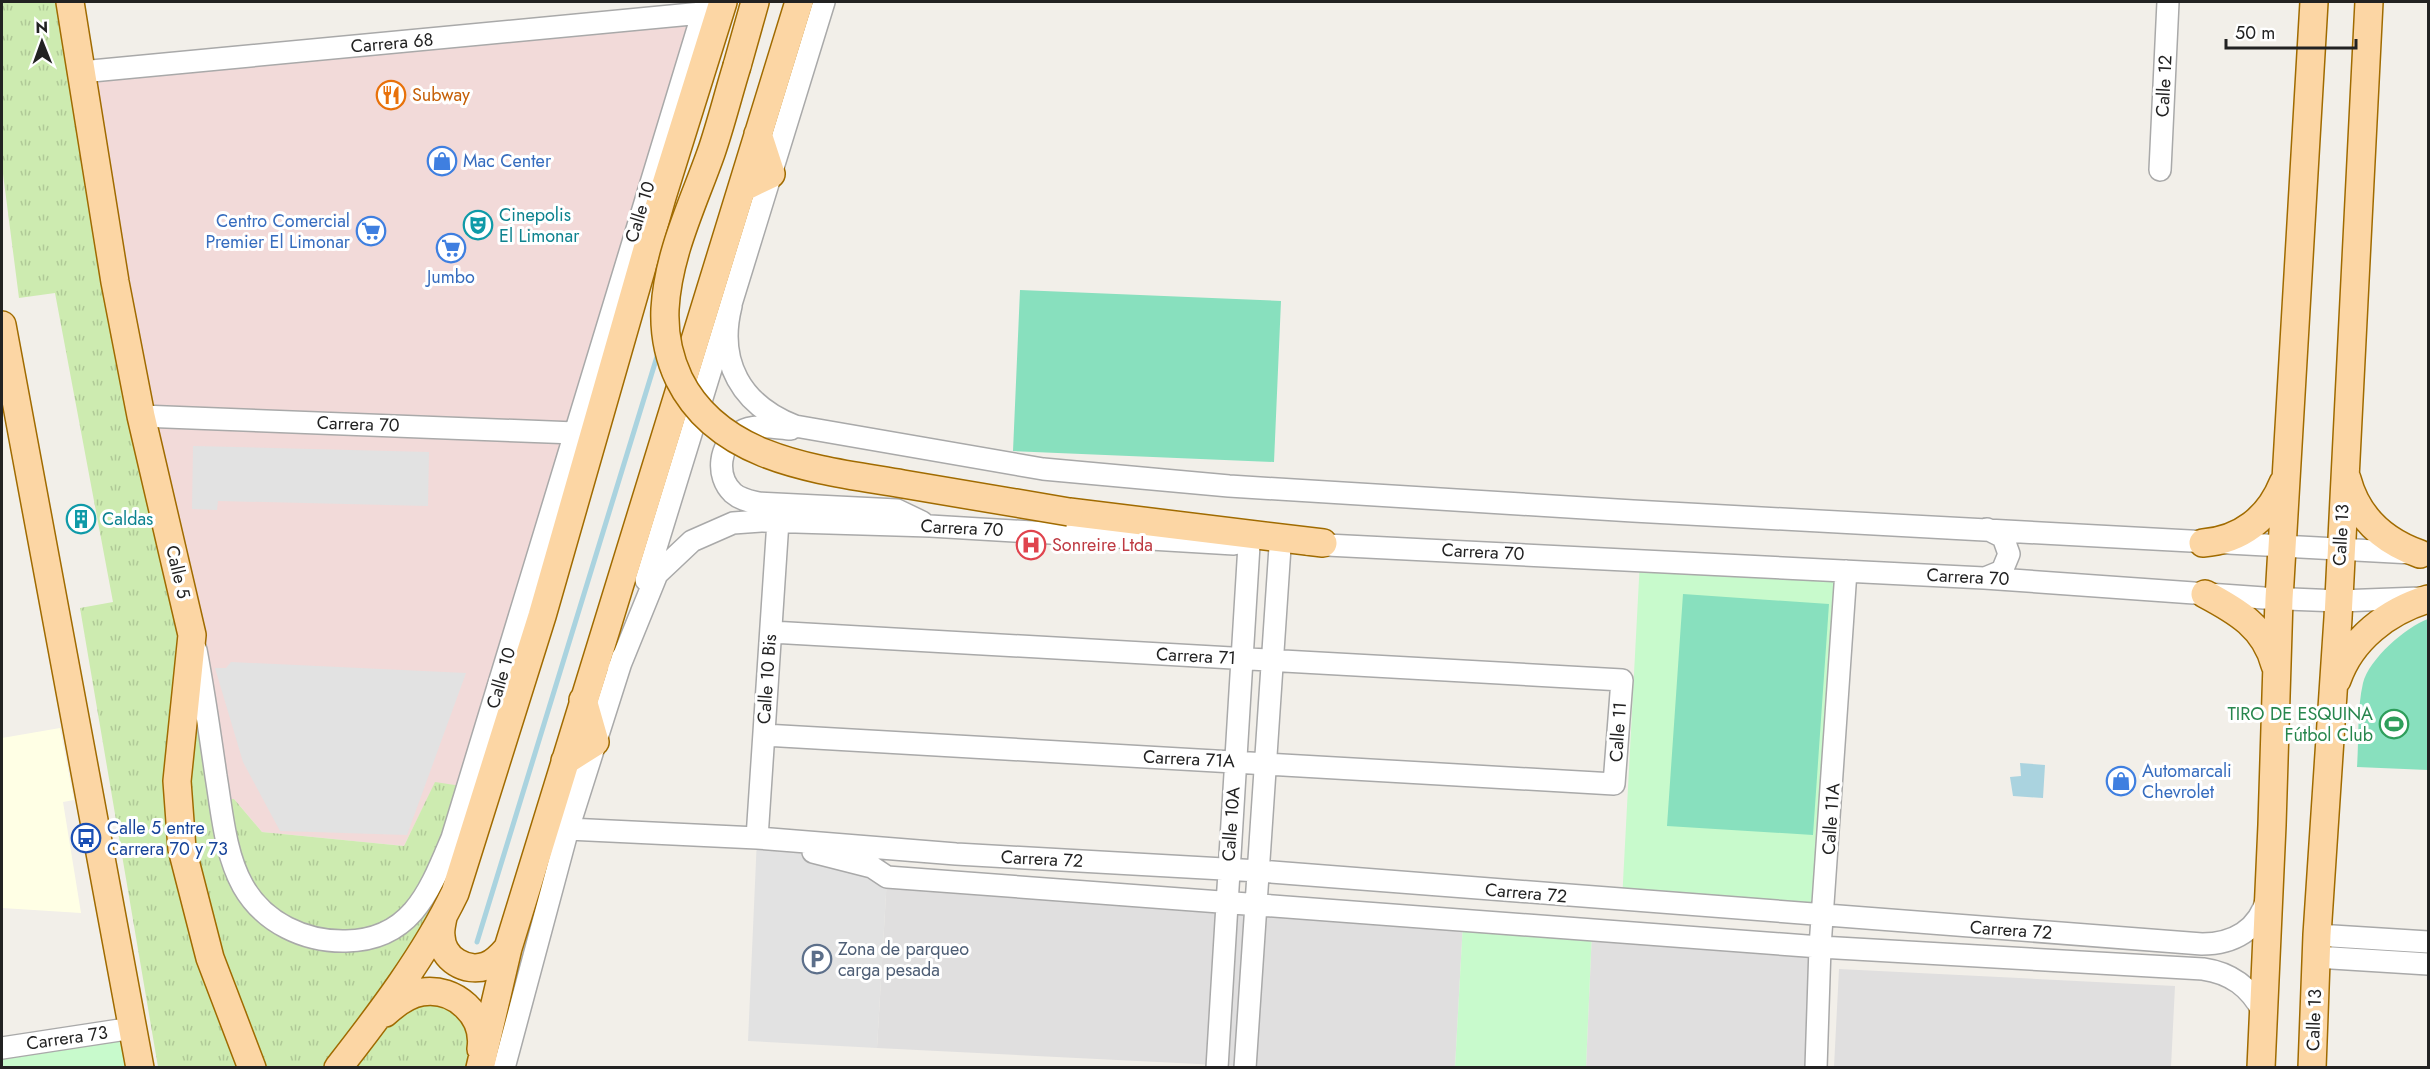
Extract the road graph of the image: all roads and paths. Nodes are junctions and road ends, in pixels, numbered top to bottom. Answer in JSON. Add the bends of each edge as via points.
{"nodes":[{"id":1,"x":70,"y":2,"type":"edge"},
{"id":2,"x":755,"y":2,"type":"edge"},
{"id":3,"x":799,"y":2,"type":"edge"},
{"id":4,"x":824,"y":2,"type":"edge"},
{"id":5,"x":2168,"y":2,"type":"edge"},
{"id":6,"x":2314,"y":2,"type":"edge"},
{"id":7,"x":2369,"y":2,"type":"edge"},
{"id":8,"x":710,"y":5,"type":"edge"},
{"id":9,"x":81,"y":72,"type":"junction"},
{"id":10,"x":758,"y":134,"type":"junction"},
{"id":11,"x":2160,"y":170,"type":"dead end"},
{"id":12,"x":771,"y":174,"type":"junction"},
{"id":13,"x":742,"y":188,"type":"junction"},
{"id":14,"x":656,"y":189,"type":"junction"},
{"id":15,"x":731,"y":306,"type":"junction"},
{"id":16,"x":3,"y":342,"type":"edge"},
{"id":17,"x":141,"y":416,"type":"junction"},
{"id":18,"x":813,"y":430,"type":"junction"},
{"id":19,"x":575,"y":433,"type":"junction"},
{"id":20,"x":2286,"y":461,"type":"junction"},
{"id":21,"x":2344,"y":466,"type":"junction"},
{"id":22,"x":778,"y":521,"type":"junction"},
{"id":23,"x":930,"y":526,"type":"junction"},
{"id":24,"x":1986,"y":529,"type":"junction"},
{"id":25,"x":1323,"y":543,"type":"junction"},
{"id":26,"x":2203,"y":543,"type":"junction"},
{"id":27,"x":1249,"y":545,"type":"junction"},
{"id":28,"x":1280,"y":547,"type":"junction"},
{"id":29,"x":2282,"y":547,"type":"junction"},
{"id":30,"x":2340,"y":549,"type":"junction"},
{"id":31,"x":2424,"y":554,"type":"edge"},
{"id":32,"x":1846,"y":571,"type":"junction"},
{"id":33,"x":1984,"y":578,"type":"junction"},
{"id":34,"x":2205,"y":594,"type":"junction"},
{"id":35,"x":2428,"y":598,"type":"edge"},
{"id":36,"x":2279,"y":599,"type":"junction"},
{"id":37,"x":2339,"y":601,"type":"junction"},
{"id":38,"x":542,"y":616,"type":"junction"},
{"id":39,"x":515,"y":627,"type":"junction"},
{"id":40,"x":771,"y":632,"type":"junction"},
{"id":41,"x":192,"y":635,"type":"junction"},
{"id":42,"x":531,"y":651,"type":"junction"},
{"id":43,"x":1242,"y":659,"type":"junction"},
{"id":44,"x":1272,"y":660,"type":"junction"},
{"id":45,"x":618,"y":670,"type":"junction"},
{"id":46,"x":2277,"y":671,"type":"junction"},
{"id":47,"x":1622,"y":680,"type":"joint"},
{"id":48,"x":2332,"y":692,"type":"junction"},
{"id":49,"x":583,"y":700,"type":"junction"},
{"id":50,"x":764,"y":735,"type":"junction"},
{"id":51,"x":595,"y":742,"type":"junction"},
{"id":52,"x":565,"y":761,"type":"junction"},
{"id":53,"x":1235,"y":762,"type":"junction"},
{"id":54,"x":1266,"y":764,"type":"junction"},
{"id":55,"x":1614,"y":784,"type":"joint"},
{"id":56,"x":567,"y":829,"type":"junction"},
{"id":57,"x":757,"y":838,"type":"junction"},
{"id":58,"x":456,"y":856,"type":"junction"},
{"id":59,"x":1228,"y":869,"type":"junction"},
{"id":60,"x":1259,"y":872,"type":"junction"},
{"id":61,"x":2269,"y":891,"type":"junction"},
{"id":62,"x":1227,"y":901,"type":"junction"},
{"id":63,"x":1257,"y":903,"type":"junction"},
{"id":64,"x":443,"y":917,"type":"junction"},
{"id":65,"x":1824,"y":917,"type":"junction"},
{"id":66,"x":2428,"y":942,"type":"edge"},
{"id":67,"x":2316,"y":946,"type":"junction"},
{"id":68,"x":1820,"y":947,"type":"junction"},
{"id":69,"x":508,"y":948,"type":"junction"},
{"id":70,"x":2428,"y":964,"type":"edge"},
{"id":71,"x":2264,"y":1012,"type":"junction"},
{"id":72,"x":370,"y":1026,"type":"junction"},
{"id":73,"x":133,"y":1028,"type":"junction"},
{"id":74,"x":2,"y":1048,"type":"edge"},
{"id":75,"x":140,"y":1068,"type":"edge"},
{"id":76,"x":252,"y":1068,"type":"edge"},
{"id":77,"x":338,"y":1068,"type":"edge"},
{"id":78,"x":479,"y":1068,"type":"edge"},
{"id":79,"x":504,"y":1068,"type":"edge"},
{"id":80,"x":1217,"y":1068,"type":"edge"},
{"id":81,"x":1245,"y":1068,"type":"edge"},
{"id":82,"x":1816,"y":1068,"type":"edge"},
{"id":83,"x":2261,"y":1068,"type":"edge"},
{"id":84,"x":2312,"y":1068,"type":"edge"}],
"edges":[{"from":1,"to":9,"type":"main road","name":"Calle 5"},
{"from":2,"to":25,"type":"main road","bridge":true,"via":[[667,287],[669,351],[688,397],[705,417],[744,445],[848,474],[1069,512]]},
{"from":3,"to":10,"type":"main road"},
{"from":4,"to":12,"type":"street"},
{"from":5,"to":11,"type":"street","name":"Calle 12"},
{"from":6,"to":20,"type":"main road"},
{"from":7,"to":21,"type":"main road","name":"Calle 13"},
{"from":8,"to":9,"type":"street","name":"Carrera 68"},
{"from":8,"to":14,"type":"main road","name":"Calle 10"},
{"from":9,"to":17,"type":"main road","name":"Calle 5"},
{"from":10,"to":12,"type":"main road"},
{"from":10,"to":13,"type":"main road"},
{"from":12,"to":13,"type":"main road"},
{"from":12,"to":15,"type":"street"},
{"from":13,"to":49,"type":"main road"},
{"from":14,"to":19,"type":"street","name":"Calle 10"},
{"from":14,"to":38,"type":"main road","name":"Calle 10"},
{"from":15,"to":18,"type":"street","via":[[727,351],[739,382],[763,410],[778,420]]},
{"from":15,"to":45,"type":"street"},
{"from":16,"to":73,"type":"main road"},
{"from":17,"to":19,"type":"street","name":"Carrera 70"},
{"from":17,"to":41,"type":"main road","name":"Calle 5"},
{"from":18,"to":23,"type":"street","via":[[753,427],[740,432],[723,454],[725,482],[745,500],[897,510]]},
{"from":18,"to":24,"type":"street","via":[[1043,468],[1229,486],[1633,512]]},
{"from":19,"to":39,"type":"street","name":"Calle 10"},
{"from":20,"to":26,"type":"main road","via":[[2278,494],[2257,522],[2241,534]]},
{"from":20,"to":29,"type":"main road"},
{"from":21,"to":30,"type":"main road","name":"Calle 13"},
{"from":21,"to":31,"type":"main road","via":[[2352,495],[2368,522],[2391,542]]},
{"from":22,"to":23,"type":"street","name":"Carrera 70"},
{"from":22,"to":40,"type":"street","name":"Calle 10 Bis"},
{"from":22,"to":45,"type":"street","name":"Carrera 70","via":[[747,521],[721,527],[692,541],[668,561],[657,574]]},
{"from":23,"to":27,"type":"street","name":"Carrera 70"},
{"from":24,"to":26,"type":"street"},
{"from":24,"to":33,"type":"street","via":[[2003,537],[2009,554],[2002,571]]},
{"from":25,"to":28,"type":"street","name":"Carrera 70"},
{"from":25,"to":32,"type":"street","name":"Carrera 70"},
{"from":26,"to":29,"type":"street"},
{"from":27,"to":28,"type":"street","name":"Carrera 70"},
{"from":27,"to":43,"type":"street","name":"Calle 10A"},
{"from":28,"to":44,"type":"street","name":"Calle 10A"},
{"from":29,"to":30,"type":"street"},
{"from":29,"to":36,"type":"main road"},
{"from":30,"to":31,"type":"street"},
{"from":30,"to":37,"type":"main road","name":"Calle 13"},
{"from":32,"to":33,"type":"street","name":"Carrera 70"},
{"from":32,"to":65,"type":"street","name":"Calle 11A"},
{"from":33,"to":34,"type":"street","name":"Carrera 70"},
{"from":34,"to":36,"type":"street","name":"Carrera 70"},
{"from":34,"to":46,"type":"main road","via":[[2231,607],[2253,625],[2268,646]]},
{"from":35,"to":37,"type":"street","name":"Carrera 70"},
{"from":35,"to":48,"type":"main road","via":[[2399,610],[2369,632],[2347,660]]},
{"from":36,"to":37,"type":"street","name":"Carrera 70"},
{"from":36,"to":46,"type":"main road"},
{"from":37,"to":48,"type":"main road","name":"Calle 13"},
{"from":38,"to":39,"type":"main road"},
{"from":38,"to":42,"type":"main road","name":"Calle 10"},
{"from":39,"to":42,"type":"main road"},
{"from":39,"to":58,"type":"street","name":"Calle 10","via":[[479,753]]},
{"from":40,"to":43,"type":"street","name":"Carrera 71"},
{"from":40,"to":50,"type":"street","name":"Calle 10 Bis"},
{"from":41,"to":58,"type":"street","name":"Calle 10","via":[[224,822],[244,886],[260,908],[311,938],[332,941],[373,937],[402,923]]},
{"from":41,"to":76,"type":"main road","name":"Calle 5","via":[[179,743],[179,814],[192,897],[210,958]]},
{"from":42,"to":58,"type":"main road","name":"Calle 10"},
{"from":43,"to":44,"type":"street","name":"Carrera 71"},
{"from":43,"to":53,"type":"street","name":"Calle 10A"},
{"from":44,"to":47,"type":"street","name":"Carrera 71"},
{"from":44,"to":54,"type":"street","name":"Calle 10A"},
{"from":45,"to":51,"type":"street"},
{"from":46,"to":61,"type":"main road"},
{"from":47,"to":55,"type":"street","name":"Calle 11"},
{"from":48,"to":67,"type":"main road","name":"Calle 13"},
{"from":49,"to":51,"type":"main road"},
{"from":49,"to":52,"type":"main road"},
{"from":50,"to":53,"type":"street","name":"Carrera 71A"},
{"from":50,"to":57,"type":"street","name":"Calle 10 Bis"},
{"from":51,"to":52,"type":"main road"},
{"from":51,"to":56,"type":"street"},
{"from":52,"to":69,"type":"main road"},
{"from":53,"to":54,"type":"street","name":"Carrera 71A"},
{"from":53,"to":59,"type":"street","name":"Calle 10A"},
{"from":54,"to":55,"type":"street","name":"Carrera 71A"},
{"from":54,"to":60,"type":"street","name":"Calle 10A"},
{"from":56,"to":57,"type":"street","name":"Carrera 72"},
{"from":56,"to":79,"type":"street"},
{"from":57,"to":59,"type":"street","name":"Carrera 72"},
{"from":57,"to":62,"type":"street","name":"Carrera 72","via":[[872,867],[887,877]]},
{"from":58,"to":64,"type":"main road","name":"Calle 10"},
{"from":59,"to":60,"type":"street","name":"Carrera 72"},
{"from":59,"to":62,"type":"street","name":"Calle 10A"},
{"from":60,"to":63,"type":"street","name":"Calle 10A"},
{"from":60,"to":65,"type":"street","name":"Carrera 72"},
{"from":61,"to":65,"type":"street","name":"Carrera 72","via":[[2265,907],[2252,926],[2233,940],[2217,944]]},
{"from":61,"to":71,"type":"main road"},
{"from":62,"to":63,"type":"street","name":"Carrera 72"},
{"from":62,"to":80,"type":"street","name":"Calle 10A"},
{"from":63,"to":68,"type":"street","name":"Carrera 72"},
{"from":63,"to":81,"type":"street","name":"Calle 10A"},
{"from":64,"to":69,"type":"main road","via":[[444,949],[463,966],[488,966]]},
{"from":64,"to":72,"type":"main road","name":"Calle 10"},
{"from":65,"to":68,"type":"street","name":"Calle 11A"},
{"from":66,"to":67,"type":"street"},
{"from":67,"to":70,"type":"street"},
{"from":67,"to":84,"type":"main road","name":"Calle 13"},
{"from":68,"to":71,"type":"street","name":"Carrera 72","via":[[2203,969],[2239,982]]},
{"from":68,"to":82,"type":"street","name":"Calle 11A"},
{"from":69,"to":78,"type":"main road"},
{"from":71,"to":83,"type":"main road"},
{"from":72,"to":77,"type":"main road","name":"Calle 10"},
{"from":72,"to":78,"type":"main road","via":[[391,1007],[421,992],[439,992],[456,998],[479,1024]]},
{"from":73,"to":74,"type":"street","name":"Carrera 73"},
{"from":73,"to":75,"type":"main road"}]}
